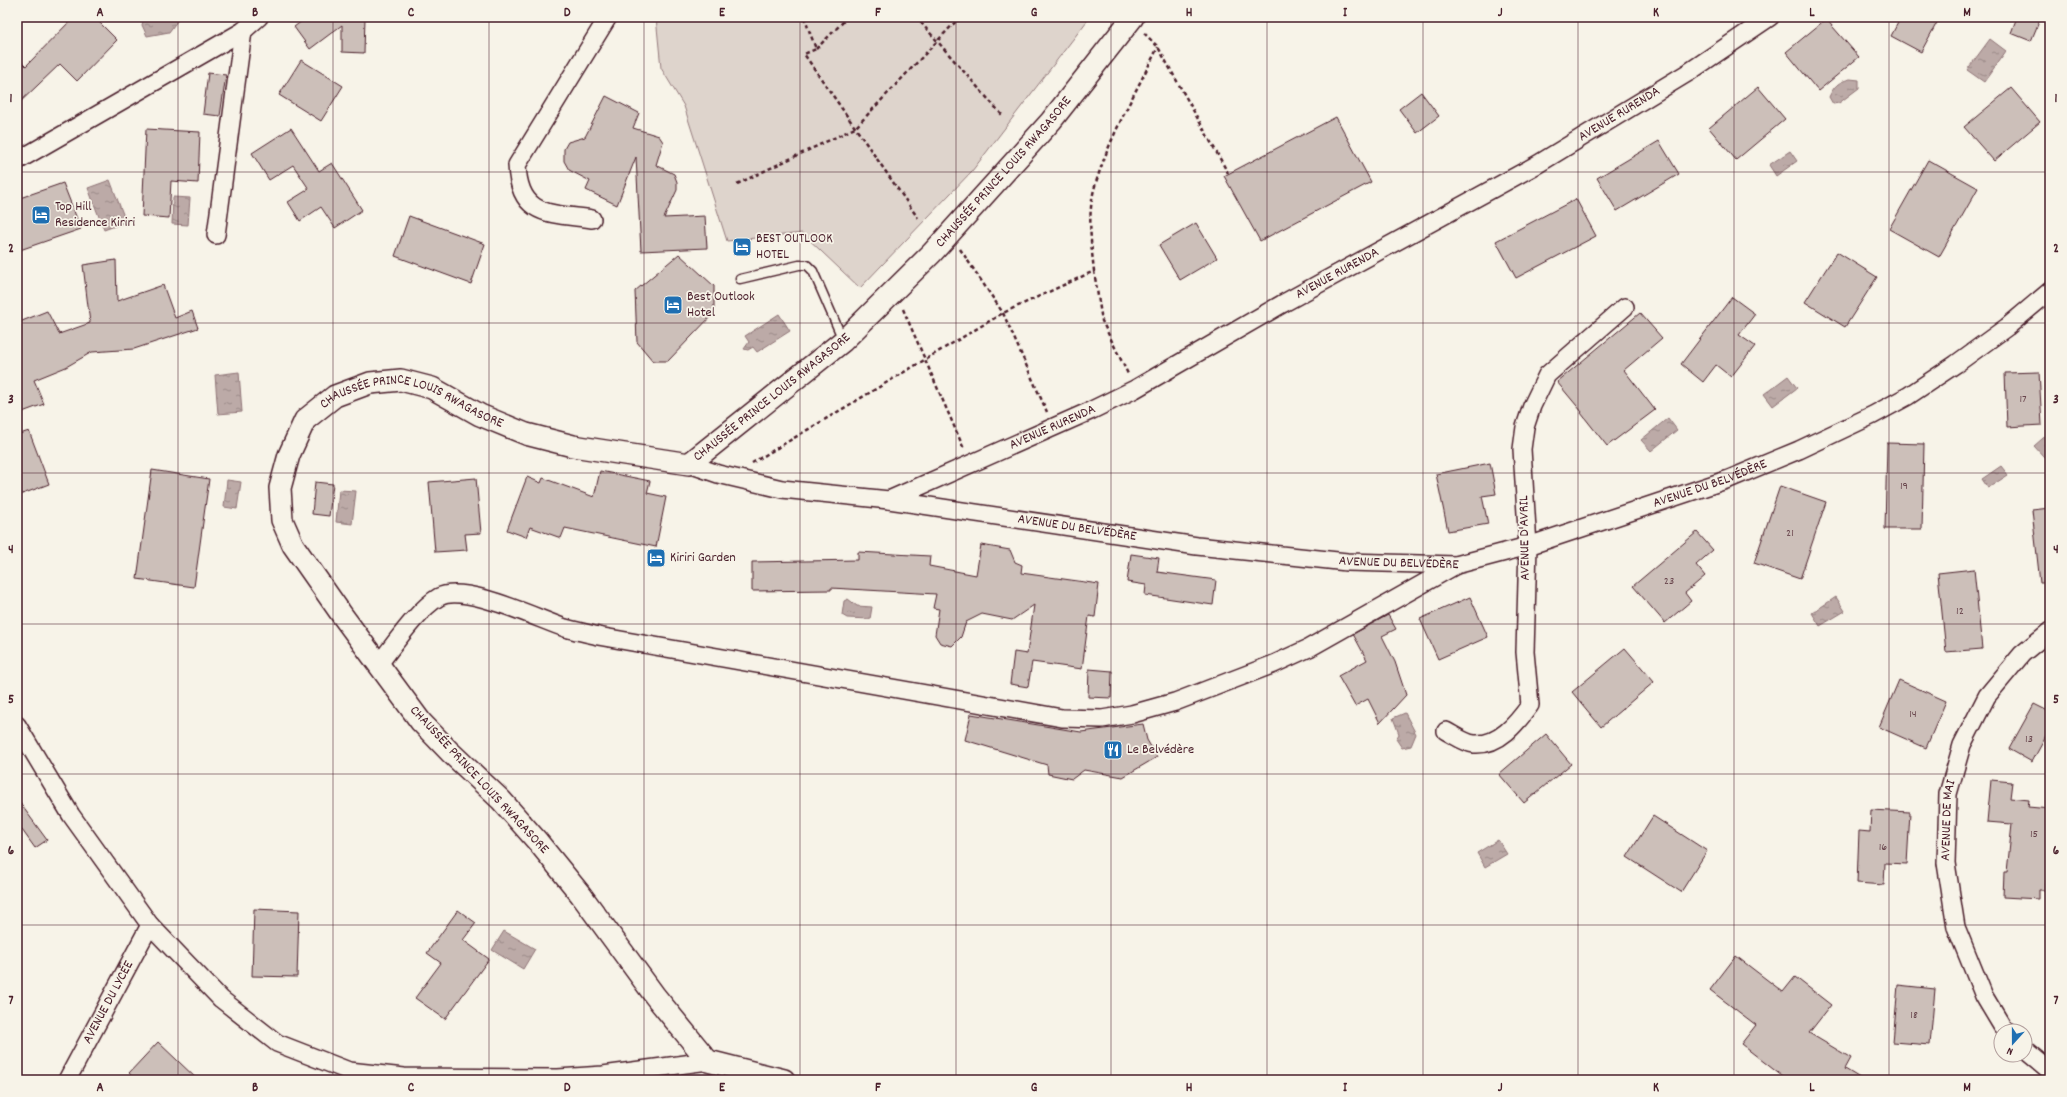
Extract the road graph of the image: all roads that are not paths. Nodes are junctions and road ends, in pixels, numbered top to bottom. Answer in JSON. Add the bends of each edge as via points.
{"nodes":[{"id":1,"x":259,"y":17,"type":"edge"},
{"id":2,"x":608,"y":17,"type":"edge"},
{"id":3,"x":1770,"y":17,"type":"edge"},
{"id":4,"x":1137,"y":18,"type":"edge"},
{"id":5,"x":243,"y":31,"type":"junction"},
{"id":6,"x":17,"y":161,"type":"edge"},
{"id":7,"x":592,"y":219,"type":"dead end"},
{"id":8,"x":216,"y":235,"type":"dead end"},
{"id":9,"x":740,"y":279,"type":"dead end"},
{"id":10,"x":2050,"y":291,"type":"edge"},
{"id":11,"x":1625,"y":307,"type":"dead end"},
{"id":12,"x":843,"y":341,"type":"junction"},
{"id":13,"x":689,"y":464,"type":"junction"},
{"id":14,"x":889,"y":500,"type":"junction"},
{"id":15,"x":1528,"y":546,"type":"junction"},
{"id":16,"x":1456,"y":565,"type":"junction"},
{"id":17,"x":2050,"y":631,"type":"edge"},
{"id":18,"x":378,"y":665,"type":"junction"},
{"id":19,"x":17,"y":725,"type":"edge"},
{"id":20,"x":1446,"y":731,"type":"dead end"},
{"id":21,"x":150,"y":925,"type":"junction"},
{"id":22,"x":2000,"y":1023,"type":"edge"},
{"id":23,"x":2033,"y":1056,"type":"edge"},
{"id":24,"x":708,"y":1061,"type":"junction"},
{"id":25,"x":2050,"y":1070,"type":"edge"},
{"id":26,"x":67,"y":1080,"type":"edge"},
{"id":27,"x":784,"y":1080,"type":"edge"}],
"edges":[{"from":1,"to":5,"type":"street"},
{"from":2,"to":7,"type":"street","via":[[517,165],[518,181],[524,198],[544,212]]},
{"from":3,"to":14,"type":"street","name":"AVENUE RURENDA","via":[[1689,72],[1538,164],[1282,304],[1135,389]]},
{"from":4,"to":12,"type":"street","name":"CHAUSSÉE PRINCE LOUIS RWAGASORE","via":[[950,234]]},
{"from":5,"to":6,"type":"street"},
{"from":5,"to":8,"type":"street"},
{"from":9,"to":12,"type":"lane","via":[[807,265],[813,271]]},
{"from":10,"to":15,"type":"street","name":"AVENUE DU BELVÉDÈRE","via":[[2007,327],[1956,364],[1908,396],[1873,415],[1729,479]]},
{"from":11,"to":15,"type":"street","name":"AVENUE D'AVRIL","via":[[1547,375],[1532,406],[1525,427],[1522,449]]},
{"from":12,"to":13,"type":"street","name":"CHAUSSÉE PRINCE LOUIS RWAGASORE"},
{"from":13,"to":14,"type":"street","name":"AVENUE DU BELVÉDÈRE","via":[[729,477],[782,489]]},
{"from":13,"to":18,"type":"street","name":"CHAUSSÉE PRINCE LOUIS RWAGASORE","via":[[573,446],[526,434],[480,415],[432,388],[401,380],[370,384],[334,396],[305,420],[289,454],[280,488],[282,520],[292,545]]},
{"from":14,"to":16,"type":"street","name":"AVENUE DU BELVÉDÈRE","via":[[1197,546],[1348,562]]},
{"from":15,"to":16,"type":"street","name":"AVENUE DU BELVÉDÈRE"},
{"from":15,"to":20,"type":"street","name":"AVENUE D'AVRIL","via":[[1525,652],[1530,705],[1508,731],[1489,743],[1473,744]]},
{"from":16,"to":18,"type":"street","via":[[1309,648],[1274,664],[1175,702],[1132,714],[1102,718],[1062,718],[598,636],[566,628],[480,596],[459,593],[440,596],[425,608]]},
{"from":17,"to":22,"type":"street","name":"AVENUE DE MAI","via":[[2022,654],[1987,696],[1962,745],[1948,794],[1946,863],[1956,927],[1984,996]]},
{"from":18,"to":24,"type":"street","name":"CHAUSSÉE PRINCE LOUIS RWAGASORE","via":[[422,722],[501,800],[538,842],[581,895],[655,996]]},
{"from":19,"to":21,"type":"street","via":[[71,815]]},
{"from":21,"to":24,"type":"street","via":[[221,999],[276,1043],[349,1070],[404,1077],[558,1078],[603,1075]]},
{"from":21,"to":26,"type":"street","name":"AVENUE DU LYCÉE"},
{"from":23,"to":25,"type":"street"},
{"from":24,"to":27,"type":"street"}]}
